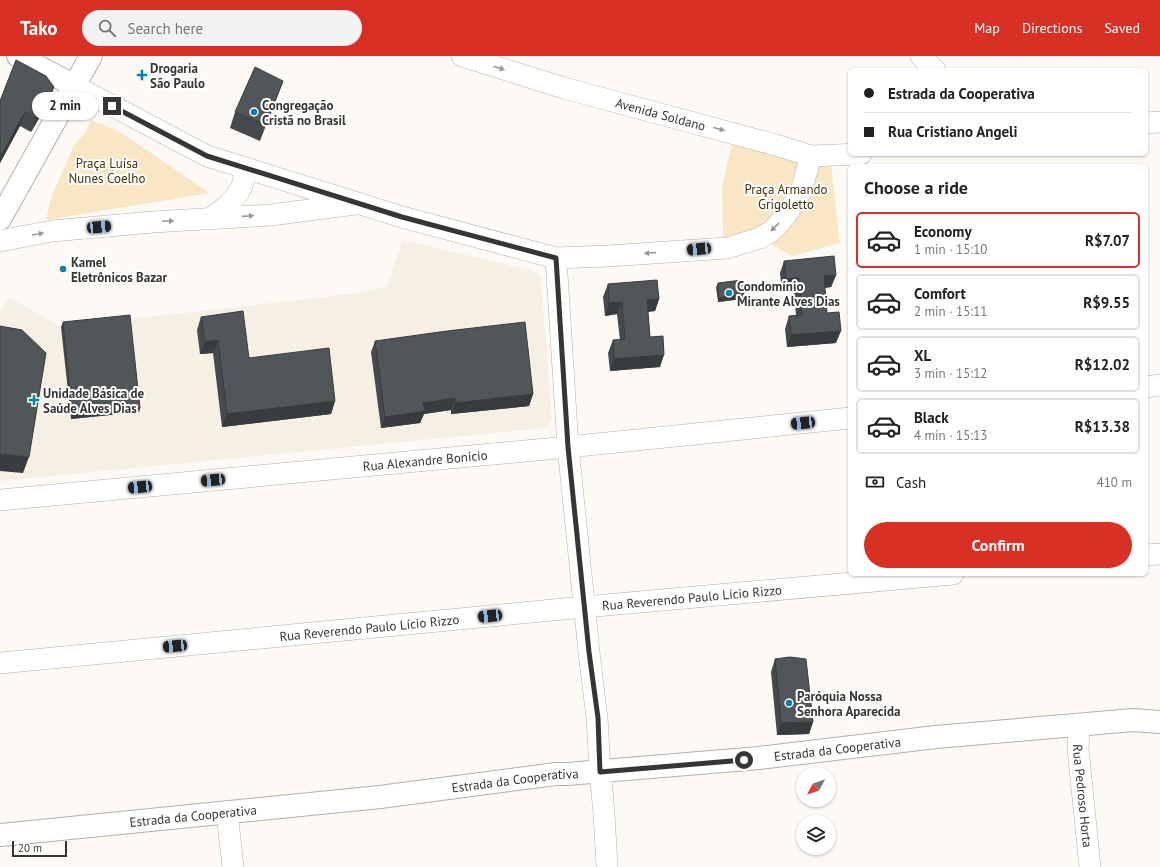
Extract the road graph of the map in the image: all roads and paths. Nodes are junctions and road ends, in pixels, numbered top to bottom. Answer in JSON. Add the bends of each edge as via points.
{"nodes":[{"id":1,"x":18,"y":56,"type":"edge"},
{"id":2,"x":91,"y":56,"type":"edge"},
{"id":3,"x":462,"y":56,"type":"edge"},
{"id":4,"x":921,"y":56,"type":"edge"},
{"id":5,"x":933,"y":68,"type":"edge"},
{"id":6,"x":75,"y":86,"type":"junction"},
{"id":7,"x":1160,"y":122,"type":"edge"},
{"id":8,"x":1148,"y":123,"type":"edge"},
{"id":9,"x":848,"y":155,"type":"edge"},
{"id":10,"x":811,"y":156,"type":"junction"},
{"id":11,"x":245,"y":169,"type":"junction"},
{"id":12,"x":361,"y":204,"type":"junction"},
{"id":13,"x":210,"y":219,"type":"junction"},
{"id":14,"x":0,"y":220,"type":"edge"},
{"id":15,"x":0,"y":241,"type":"edge"},
{"id":16,"x":556,"y":258,"type":"junction"},
{"id":17,"x":1160,"y":385,"type":"edge"},
{"id":18,"x":1148,"y":387,"type":"edge"},
{"id":19,"x":848,"y":418,"type":"edge"},
{"id":20,"x":568,"y":447,"type":"junction"},
{"id":21,"x":0,"y":500,"type":"edge"},
{"id":22,"x":1160,"y":554,"type":"edge"},
{"id":23,"x":1148,"y":555,"type":"edge"},
{"id":24,"x":931,"y":576,"type":"edge"},
{"id":25,"x":584,"y":607,"type":"junction"},
{"id":26,"x":0,"y":663,"type":"edge"},
{"id":27,"x":1160,"y":722,"type":"edge"},
{"id":28,"x":1079,"y":724,"type":"junction"},
{"id":29,"x":600,"y":772,"type":"junction"},
{"id":30,"x":227,"y":812,"type":"junction"},
{"id":31,"x":5,"y":832,"type":"edge"},
{"id":32,"x":233,"y":867,"type":"edge"},
{"id":33,"x":607,"y":867,"type":"edge"},
{"id":34,"x":1090,"y":867,"type":"edge"}],
"edges":[{"from":1,"to":6,"type":"street"},
{"from":2,"to":6,"type":"street"},
{"from":3,"to":10,"type":"street","name":"Avenida Soldano","one_way":true,"via":[[564,88],[776,144]]},
{"from":4,"to":5,"type":"street"},
{"from":6,"to":11,"type":"street","via":[[207,156]]},
{"from":6,"to":14,"type":"street"},
{"from":7,"to":8,"type":"street"},
{"from":9,"to":10,"type":"street","name":"Avenida Soldano"},
{"from":10,"to":16,"type":"street","one_way":true,"via":[[802,191],[773,230],[760,238],[727,248]]},
{"from":11,"to":12,"type":"street"},
{"from":11,"to":13,"type":"street","via":[[242,187],[235,197]]},
{"from":13,"to":12,"type":"street","one_way":true},
{"from":12,"to":16,"type":"street"},
{"from":15,"to":13,"type":"street","one_way":true,"via":[[52,231]]},
{"from":16,"to":20,"type":"street"},
{"from":17,"to":18,"type":"street"},
{"from":19,"to":20,"type":"street","name":"Rua Alexandre Bonício"},
{"from":20,"to":21,"type":"street","name":"Rua Alexandre Bonício"},
{"from":20,"to":25,"type":"street"},
{"from":22,"to":23,"type":"street"},
{"from":24,"to":25,"type":"street","name":"Rua Reverendo Paulo Lício Rizzo"},
{"from":25,"to":26,"type":"street","name":"Rua Reverendo Paulo Lício Rizzo"},
{"from":25,"to":29,"type":"street","via":[[598,718]]},
{"from":27,"to":28,"type":"street","name":"Estrada da Cooperativa","via":[[1133,720]]},
{"from":28,"to":29,"type":"street","name":"Estrada da Cooperativa"},
{"from":28,"to":34,"type":"street","name":"Rua Pedroso Horta","via":[[1078,749]]},
{"from":29,"to":30,"type":"street","name":"Estrada da Cooperativa","via":[[556,774],[380,798]]},
{"from":29,"to":33,"type":"street"},
{"from":30,"to":31,"type":"street","name":"Estrada da Cooperativa"},
{"from":30,"to":32,"type":"street"}]}
